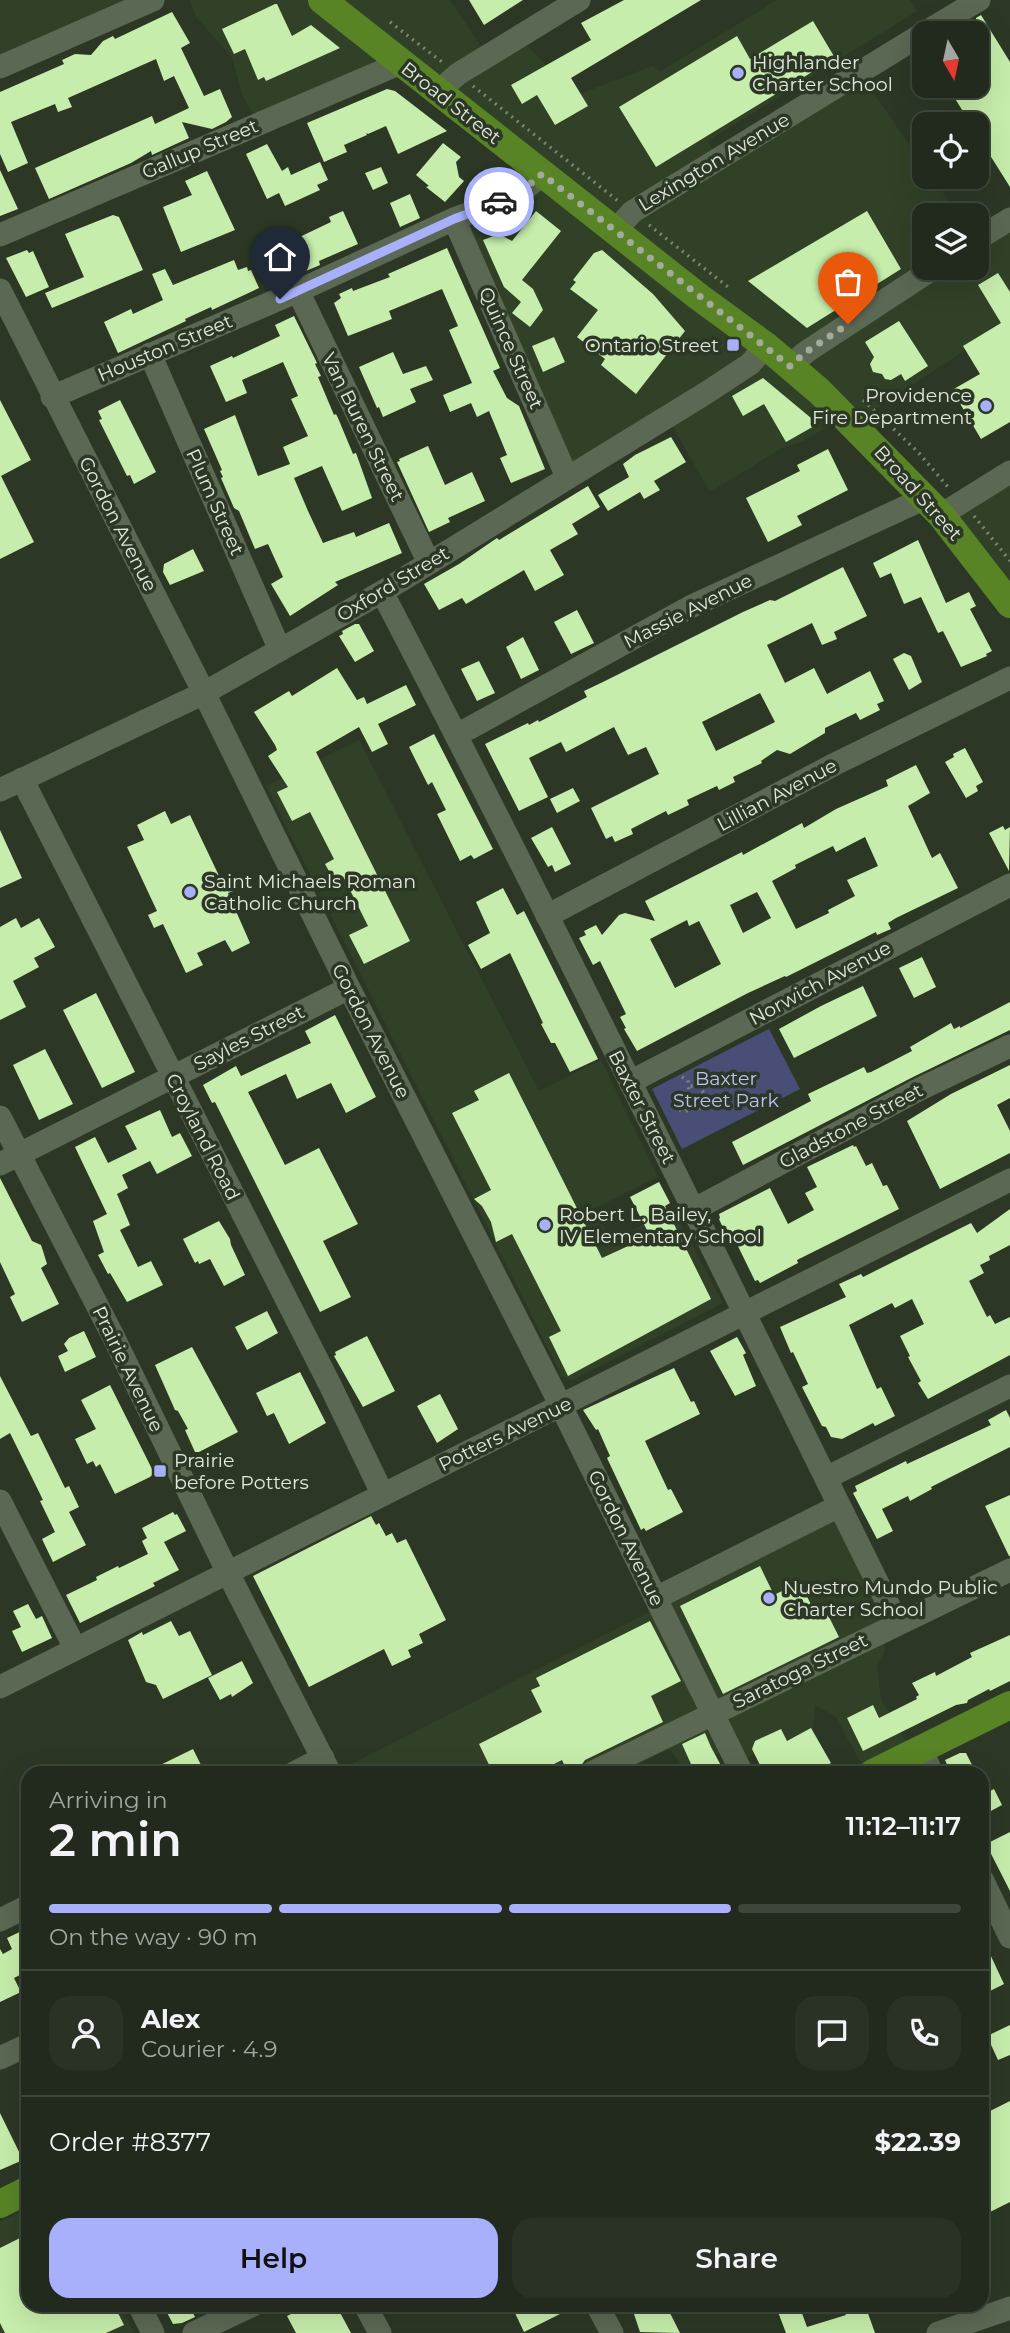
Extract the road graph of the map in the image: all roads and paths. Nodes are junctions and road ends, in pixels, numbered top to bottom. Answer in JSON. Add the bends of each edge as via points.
{"nodes":[{"id":1,"x":153,"y":0,"type":"edge"},
{"id":2,"x":322,"y":0,"type":"edge"},
{"id":3,"x":579,"y":0,"type":"edge"},
{"id":4,"x":978,"y":0,"type":"edge"},
{"id":5,"x":944,"y":21,"type":"edge"},
{"id":6,"x":912,"y":40,"type":"edge"},
{"id":7,"x":401,"y":64,"type":"junction"},
{"id":8,"x":0,"y":67,"type":"edge"},
{"id":9,"x":438,"y":92,"type":"junction"},
{"id":10,"x":542,"y":174,"type":"junction"},
{"id":11,"x":454,"y":219,"type":"junction"},
{"id":12,"x":1010,"y":219,"type":"edge"},
{"id":13,"x":616,"y":230,"type":"junction"},
{"id":14,"x":989,"y":232,"type":"edge"},
{"id":15,"x":0,"y":236,"type":"edge"},
{"id":16,"x":916,"y":280,"type":"edge"},
{"id":17,"x":0,"y":290,"type":"edge"},
{"id":18,"x":298,"y":291,"type":"junction"},
{"id":19,"x":766,"y":346,"type":"junction"},
{"id":20,"x":150,"y":355,"type":"junction"},
{"id":21,"x":790,"y":366,"type":"junction"},
{"id":22,"x":52,"y":397,"type":"junction"},
{"id":23,"x":1010,"y":472,"type":"edge"},
{"id":24,"x":567,"y":477,"type":"junction"},
{"id":25,"x":933,"y":507,"type":"junction"},
{"id":26,"x":429,"y":564,"type":"junction"},
{"id":27,"x":382,"y":592,"type":"junction"},
{"id":28,"x":1010,"y":604,"type":"edge"},
{"id":29,"x":280,"y":650,"type":"junction"},
{"id":30,"x":1010,"y":678,"type":"edge"},
{"id":31,"x":204,"y":693,"type":"junction"},
{"id":32,"x":457,"y":735,"type":"junction"},
{"id":33,"x":22,"y":779,"type":"junction"},
{"id":34,"x":0,"y":790,"type":"edge"},
{"id":35,"x":1010,"y":885,"type":"edge"},
{"id":36,"x":547,"y":916,"type":"junction"},
{"id":37,"x":349,"y":988,"type":"junction"},
{"id":38,"x":1010,"y":1046,"type":"edge"},
{"id":39,"x":680,"y":1076,"type":"dead end"},
{"id":40,"x":173,"y":1077,"type":"junction"},
{"id":41,"x":630,"y":1082,"type":"junction"},
{"id":42,"x":688,"y":1086,"type":"junction"},
{"id":43,"x":679,"y":1110,"type":"junction"},
{"id":44,"x":671,"y":1113,"type":"dead end"},
{"id":45,"x":0,"y":1117,"type":"edge"},
{"id":46,"x":10,"y":1160,"type":"edge"},
{"id":47,"x":1010,"y":1180,"type":"edge"},
{"id":48,"x":695,"y":1209,"type":"junction"},
{"id":49,"x":746,"y":1313,"type":"junction"},
{"id":50,"x":1010,"y":1386,"type":"edge"},
{"id":51,"x":561,"y":1406,"type":"junction"},
{"id":52,"x":826,"y":1478,"type":"junction"},
{"id":53,"x":383,"y":1495,"type":"junction"},
{"id":54,"x":0,"y":1501,"type":"edge"},
{"id":55,"x":839,"y":1506,"type":"junction"},
{"id":56,"x":1010,"y":1570,"type":"edge"},
{"id":57,"x":228,"y":1573,"type":"junction"},
{"id":58,"x":656,"y":1598,"type":"junction"},
{"id":59,"x":898,"y":1624,"type":"junction"},
{"id":60,"x":75,"y":1648,"type":"junction"},
{"id":61,"x":0,"y":1687,"type":"edge"},
{"id":62,"x":1010,"y":1705,"type":"edge"},
{"id":63,"x":713,"y":1714,"type":"junction"},
{"id":64,"x":926,"y":1761,"type":"edge"},
{"id":65,"x":326,"y":1765,"type":"edge"},
{"id":66,"x":605,"y":1766,"type":"edge"},
{"id":67,"x":739,"y":1766,"type":"edge"},
{"id":68,"x":904,"y":1766,"type":"edge"},
{"id":69,"x":996,"y":1907,"type":"edge"},
{"id":70,"x":21,"y":1910,"type":"edge"},
{"id":71,"x":0,"y":1920,"type":"edge"},
{"id":72,"x":1010,"y":1937,"type":"edge"},
{"id":73,"x":21,"y":2048,"type":"edge"},
{"id":74,"x":0,"y":2058,"type":"edge"},
{"id":75,"x":21,"y":2194,"type":"edge"},
{"id":76,"x":0,"y":2204,"type":"edge"},
{"id":77,"x":1010,"y":2308,"type":"edge"},
{"id":78,"x":989,"y":2310,"type":"edge"},
{"id":79,"x":142,"y":2312,"type":"edge"},
{"id":80,"x":238,"y":2312,"type":"edge"},
{"id":81,"x":369,"y":2312,"type":"edge"},
{"id":82,"x":600,"y":2312,"type":"edge"},
{"id":83,"x":967,"y":2313,"type":"edge"},
{"id":84,"x":153,"y":2333,"type":"edge"},
{"id":85,"x":194,"y":2333,"type":"edge"},
{"id":86,"x":380,"y":2333,"type":"edge"},
{"id":87,"x":611,"y":2333,"type":"edge"},
{"id":88,"x":938,"y":2333,"type":"edge"}],
"edges":[{"from":1,"to":8,"type":"street"},
{"from":2,"to":7,"type":"main road","name":"Broad Street"},
{"from":3,"to":9,"type":"street","via":[[458,74]]},
{"from":4,"to":5,"type":"street","name":"Lexington Avenue"},
{"from":6,"to":13,"type":"street","name":"Lexington Avenue","via":[[632,212]]},
{"from":7,"to":9,"type":"main road","name":"Broad Street"},
{"from":7,"to":15,"type":"street","name":"Gallup Street"},
{"from":9,"to":10,"type":"main road","name":"Broad Street"},
{"from":10,"to":11,"type":"street","name":"Houston Street","via":[[517,195]]},
{"from":10,"to":13,"type":"main road","name":"Broad Street"},
{"from":11,"to":18,"type":"street","name":"Houston Street"},
{"from":11,"to":24,"type":"street","name":"Quince Street"},
{"from":12,"to":14,"type":"street"},
{"from":13,"to":19,"type":"main road","name":"Broad Street"},
{"from":16,"to":21,"type":"street"},
{"from":17,"to":22,"type":"street","name":"Gordon Avenue"},
{"from":18,"to":20,"type":"street","name":"Houston Street"},
{"from":18,"to":26,"type":"street","name":"Van Buren Street"},
{"from":19,"to":21,"type":"main road","name":"Broad Street"},
{"from":19,"to":24,"type":"street","name":"Oxford Street","via":[[750,364],[706,393]]},
{"from":20,"to":22,"type":"street","name":"Houston Street"},
{"from":20,"to":29,"type":"street","name":"Plum Street"},
{"from":21,"to":25,"type":"main road","name":"Broad Street","via":[[849,419]]},
{"from":22,"to":31,"type":"street","name":"Gordon Avenue"},
{"from":23,"to":25,"type":"street","name":"Massie Avenue"},
{"from":24,"to":26,"type":"street","name":"Oxford Street"},
{"from":25,"to":28,"type":"main road","name":"Broad Street"},
{"from":25,"to":32,"type":"street","name":"Massie Avenue","via":[[690,607]]},
{"from":26,"to":27,"type":"street","name":"Oxford Street"},
{"from":27,"to":29,"type":"street","name":"Oxford Street"},
{"from":27,"to":32,"type":"street","name":"Baxter Street"},
{"from":29,"to":31,"type":"street","name":"Oxford Street"},
{"from":30,"to":36,"type":"street","name":"Lillian Avenue","via":[[835,764]]},
{"from":31,"to":33,"type":"street","name":"Oxford Street"},
{"from":31,"to":37,"type":"street","name":"Gordon Avenue"},
{"from":32,"to":36,"type":"street","name":"Baxter Street"},
{"from":33,"to":34,"type":"street","name":"Oxford Street"},
{"from":33,"to":40,"type":"street","name":"Croyland Road"},
{"from":35,"to":41,"type":"street","name":"Norwich Avenue"},
{"from":36,"to":41,"type":"street","name":"Baxter Street"},
{"from":37,"to":40,"type":"street","name":"Sayles Street"},
{"from":37,"to":51,"type":"street","name":"Gordon Avenue"},
{"from":38,"to":48,"type":"street","name":"Gladstone Street"},
{"from":39,"to":42,"type":"path","via":[[688,1080]]},
{"from":40,"to":46,"type":"street","name":"Sayles Street"},
{"from":40,"to":53,"type":"street","name":"Croyland Road"},
{"from":41,"to":48,"type":"street","name":"Baxter Street"},
{"from":42,"to":43,"type":"path"},
{"from":42,"to":43,"type":"path","via":[[698,1086],[710,1100],[709,1108]]},
{"from":43,"to":44,"type":"path"},
{"from":45,"to":46,"type":"street","name":"Prairie Avenue"},
{"from":46,"to":57,"type":"street","name":"Prairie Avenue","via":[[113,1336]]},
{"from":47,"to":49,"type":"street","name":"Potters Avenue"},
{"from":48,"to":49,"type":"street","name":"Baxter Street"},
{"from":49,"to":51,"type":"street","name":"Potters Avenue"},
{"from":49,"to":52,"type":"street","name":"Baxter Street"},
{"from":50,"to":52,"type":"street"},
{"from":51,"to":53,"type":"street","name":"Potters Avenue"},
{"from":51,"to":58,"type":"street","name":"Gordon Avenue"},
{"from":52,"to":55,"type":"street","name":"Baxter Street"},
{"from":53,"to":57,"type":"street","name":"Potters Avenue"},
{"from":54,"to":60,"type":"street"},
{"from":55,"to":58,"type":"street"},
{"from":55,"to":59,"type":"street","name":"Baxter Street"},
{"from":56,"to":59,"type":"street","name":"Saratoga Street"},
{"from":57,"to":60,"type":"street","name":"Potters Avenue"},
{"from":57,"to":65,"type":"street","name":"Prairie Avenue"},
{"from":58,"to":63,"type":"street","name":"Gordon Avenue"},
{"from":59,"to":63,"type":"street","name":"Saratoga Street"},
{"from":60,"to":61,"type":"street","name":"Potters Avenue"},
{"from":62,"to":64,"type":"main road"},
{"from":63,"to":66,"type":"street","name":"Saratoga Street"},
{"from":63,"to":67,"type":"street","name":"Gordon Avenue"},
{"from":64,"to":68,"type":"main road"},
{"from":69,"to":72,"type":"street"},
{"from":70,"to":71,"type":"street"},
{"from":73,"to":74,"type":"street"},
{"from":75,"to":76,"type":"main road"},
{"from":77,"to":78,"type":"street"},
{"from":79,"to":84,"type":"street"},
{"from":80,"to":85,"type":"street"},
{"from":81,"to":86,"type":"street"},
{"from":82,"to":87,"type":"street"},
{"from":83,"to":88,"type":"street"}]}
